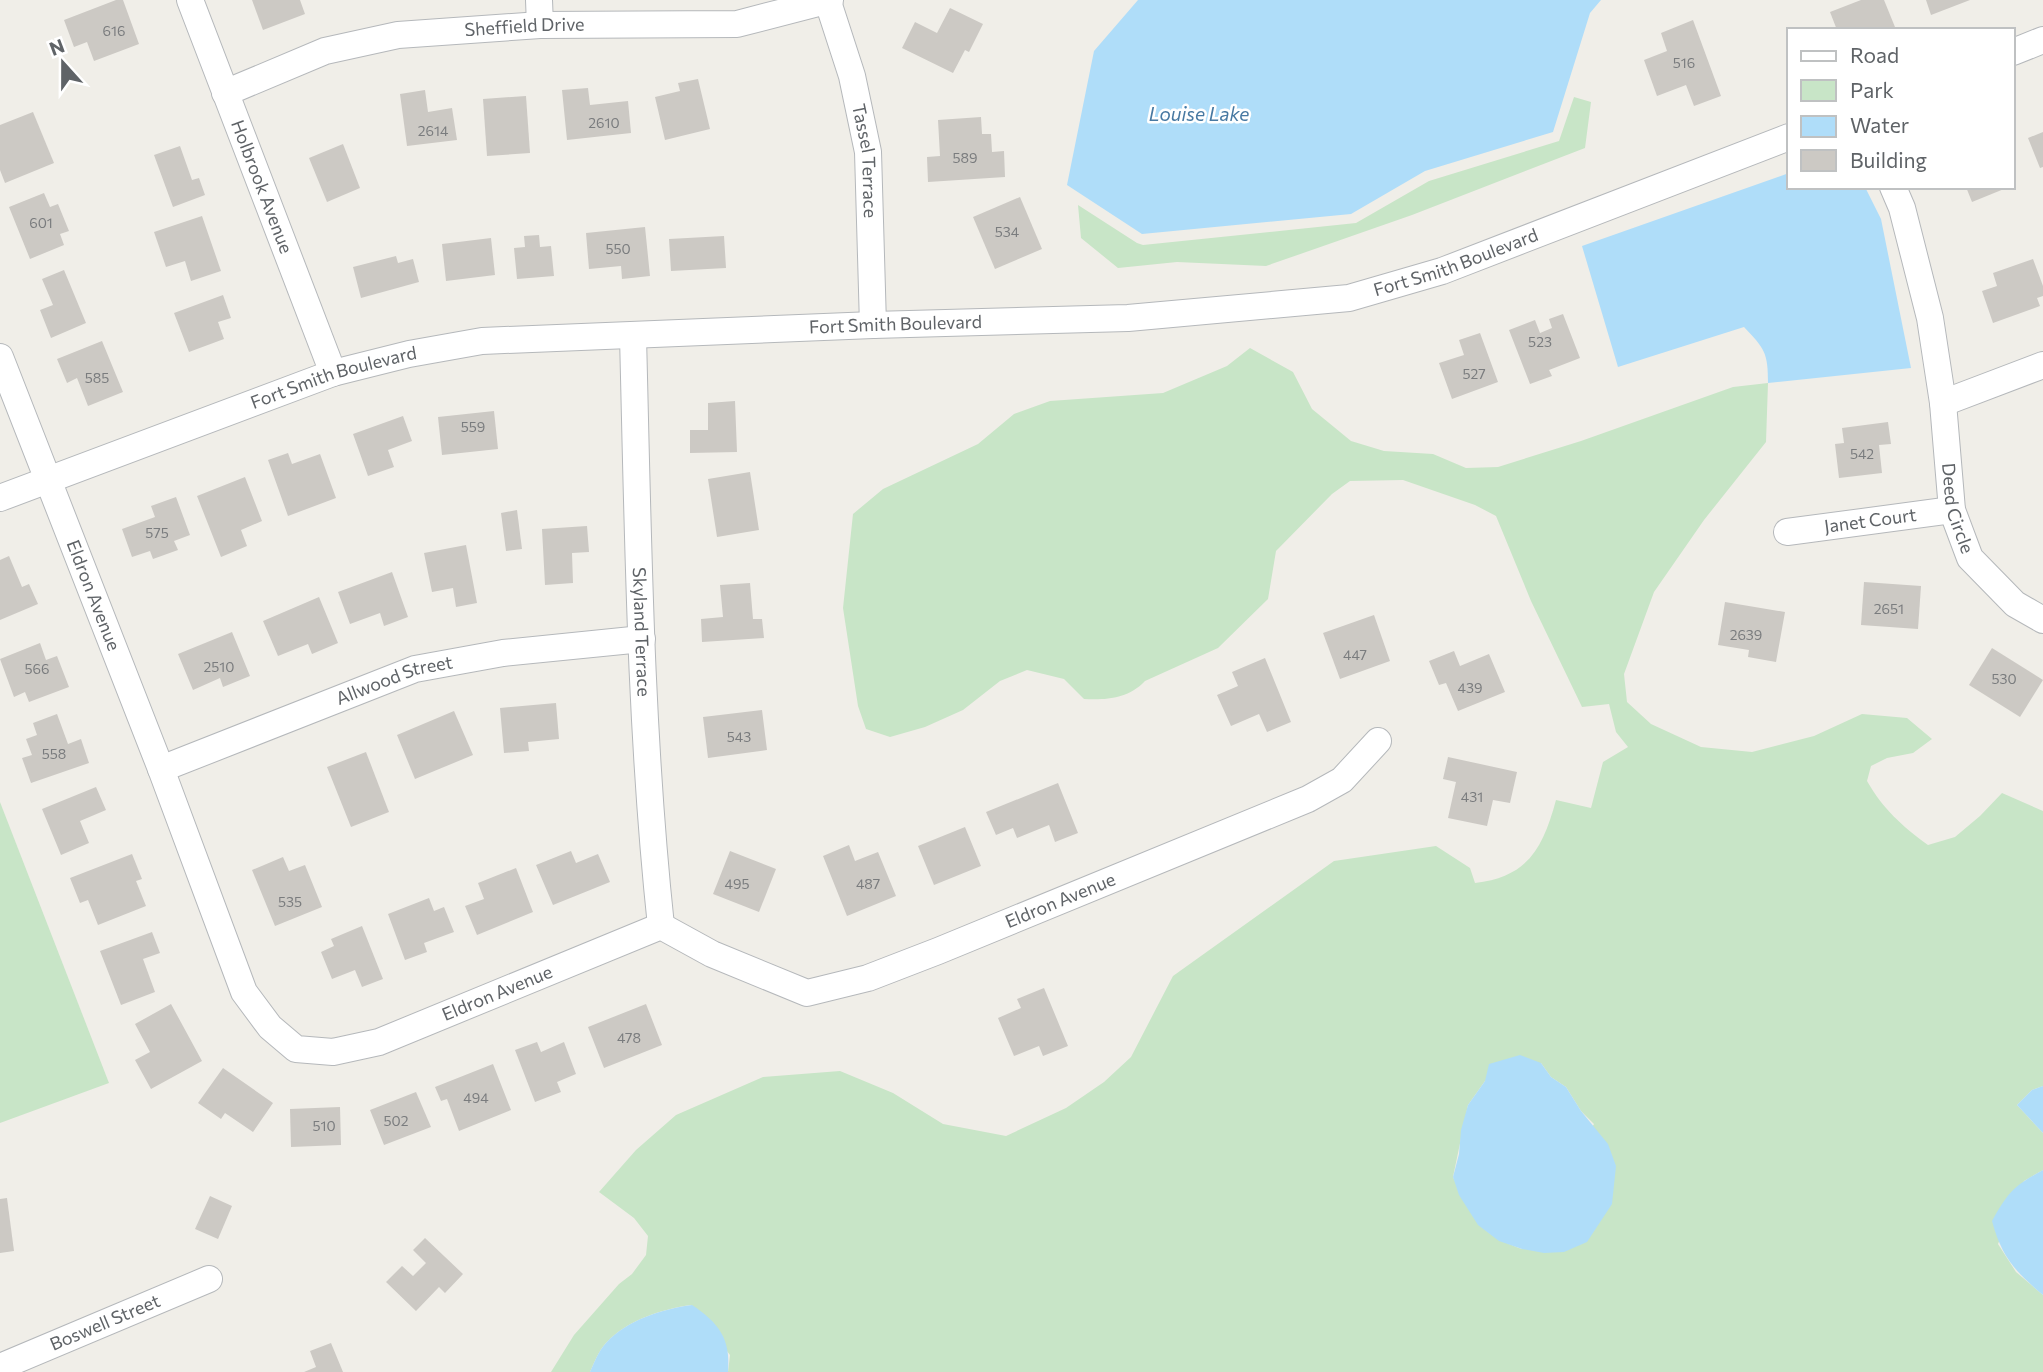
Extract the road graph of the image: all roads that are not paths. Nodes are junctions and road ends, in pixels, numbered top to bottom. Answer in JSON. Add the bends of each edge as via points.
{"nodes":[{"id":1,"x":190,"y":0,"type":"edge"},
{"id":2,"x":829,"y":1,"type":"edge"},
{"id":3,"x":539,"y":12,"type":"edge"},
{"id":4,"x":2043,"y":40,"type":"edge"},
{"id":5,"x":2015,"y":51,"type":"edge"},
{"id":6,"x":225,"y":93,"type":"junction"},
{"id":7,"x":1787,"y":138,"type":"edge"},
{"id":8,"x":1894,"y":189,"type":"edge"},
{"id":9,"x":873,"y":325,"type":"junction"},
{"id":10,"x":633,"y":336,"type":"junction"},
{"id":11,"x":0,"y":358,"type":"edge"},
{"id":12,"x":2043,"y":365,"type":"edge"},
{"id":13,"x":333,"y":373,"type":"junction"},
{"id":14,"x":1943,"y":404,"type":"junction"},
{"id":15,"x":46,"y":480,"type":"junction"},
{"id":16,"x":0,"y":498,"type":"edge"},
{"id":17,"x":1952,"y":510,"type":"junction"},
{"id":18,"x":1787,"y":532,"type":"dead end"},
{"id":19,"x":2043,"y":620,"type":"edge"},
{"id":20,"x":642,"y":639,"type":"junction"},
{"id":21,"x":1378,"y":741,"type":"dead end"},
{"id":22,"x":161,"y":769,"type":"junction"},
{"id":23,"x":661,"y":926,"type":"junction"},
{"id":24,"x":209,"y":1279,"type":"dead end"},
{"id":25,"x":0,"y":1367,"type":"edge"}],
"edges":[{"from":1,"to":6,"type":"street","name":"Holbrook Avenue"},
{"from":2,"to":3,"type":"street","name":"Sheffield Drive","via":[[737,24]]},
{"from":2,"to":9,"type":"street","name":"Tassel Terrace","via":[[852,76],[868,152]]},
{"from":3,"to":6,"type":"street","name":"Sheffield Drive","via":[[325,51]]},
{"from":4,"to":5,"type":"street"},
{"from":6,"to":13,"type":"street","name":"Holbrook Avenue"},
{"from":7,"to":9,"type":"street","name":"Fort Smith Boulevard","via":[[1442,271],[1349,298],[1128,318]]},
{"from":8,"to":14,"type":"street","name":"Deed Circle","via":[[1930,318]]},
{"from":9,"to":10,"type":"street","name":"Fort Smith Boulevard"},
{"from":10,"to":13,"type":"street","name":"Fort Smith Boulevard","via":[[482,341]]},
{"from":10,"to":20,"type":"street","name":"Skyland Terrace"},
{"from":11,"to":15,"type":"street","name":"Eldron Avenue"},
{"from":12,"to":14,"type":"street"},
{"from":13,"to":15,"type":"street","name":"Fort Smith Boulevard"},
{"from":14,"to":17,"type":"street","name":"Deed Circle"},
{"from":15,"to":16,"type":"street","name":"Fort Smith Boulevard"},
{"from":15,"to":22,"type":"street","name":"Eldron Avenue"},
{"from":17,"to":18,"type":"street","name":"Janet Court"},
{"from":17,"to":19,"type":"street","name":"Deed Circle","via":[[1970,558],[2015,604]]},
{"from":20,"to":22,"type":"street","name":"Allwood Street","via":[[503,653],[415,669]]},
{"from":20,"to":23,"type":"street","name":"Skyland Terrace","via":[[651,833]]},
{"from":21,"to":23,"type":"street","name":"Eldron Avenue","via":[[1342,780],[1308,799],[869,978],[807,993],[712,954]]},
{"from":22,"to":23,"type":"street","name":"Eldron Avenue","via":[[244,992],[270,1027],[296,1049],[333,1052],[379,1042]]},
{"from":24,"to":25,"type":"street","name":"Boswell Street"}]}
